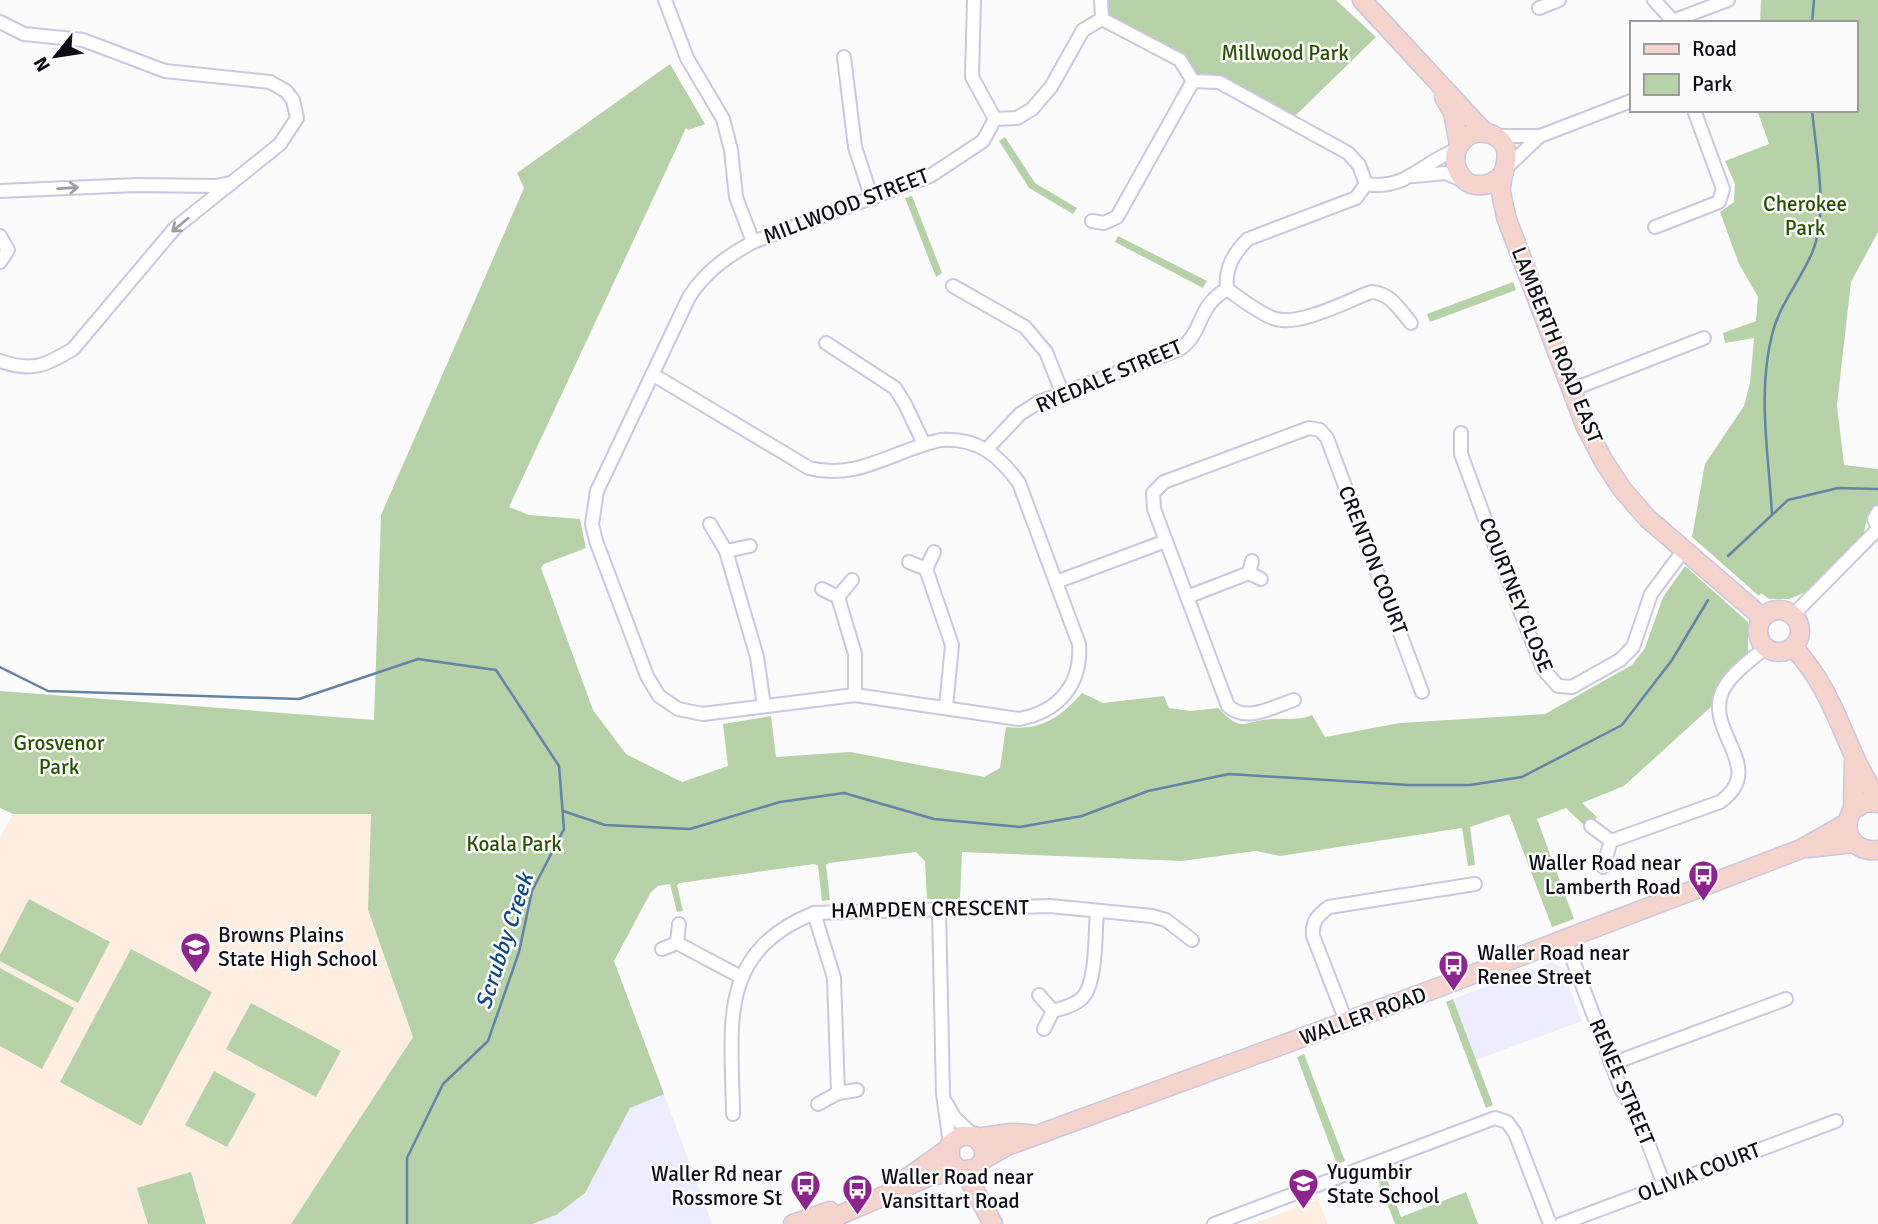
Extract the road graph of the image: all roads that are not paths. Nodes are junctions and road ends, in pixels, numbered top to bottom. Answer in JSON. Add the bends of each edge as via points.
{"nodes":[{"id":1,"x":665,"y":0,"type":"edge"},
{"id":2,"x":974,"y":0,"type":"edge"},
{"id":3,"x":1101,"y":0,"type":"edge"},
{"id":4,"x":1362,"y":0,"type":"edge"},
{"id":5,"x":1559,"y":0,"type":"edge"},
{"id":6,"x":1654,"y":0,"type":"edge"},
{"id":7,"x":1728,"y":0,"type":"edge"},
{"id":8,"x":1539,"y":8,"type":"dead end"},
{"id":9,"x":1102,"y":19,"type":"junction"},
{"id":10,"x":1674,"y":21,"type":"edge"},
{"id":11,"x":1677,"y":21,"type":"edge"},
{"id":12,"x":0,"y":22,"type":"edge"},
{"id":13,"x":844,"y":57,"type":"dead end"},
{"id":14,"x":1428,"y":69,"type":"junction"},
{"id":15,"x":1193,"y":81,"type":"junction"},
{"id":16,"x":1630,"y":102,"type":"edge"},
{"id":17,"x":1695,"y":112,"type":"edge"},
{"id":18,"x":995,"y":119,"type":"junction"},
{"id":19,"x":1489,"y":134,"type":"junction"},
{"id":20,"x":1540,"y":136,"type":"junction"},
{"id":21,"x":1458,"y":147,"type":"junction"},
{"id":22,"x":1505,"y":171,"type":"junction"},
{"id":23,"x":1413,"y":176,"type":"junction"},
{"id":24,"x":234,"y":182,"type":"junction"},
{"id":25,"x":1470,"y":183,"type":"junction"},
{"id":26,"x":1366,"y":184,"type":"junction"},
{"id":27,"x":0,"y":191,"type":"edge"},
{"id":28,"x":872,"y":199,"type":"junction"},
{"id":29,"x":1506,"y":217,"type":"junction"},
{"id":30,"x":1092,"y":221,"type":"dead end"},
{"id":31,"x":1655,"y":227,"type":"dead end"},
{"id":32,"x":0,"y":236,"type":"edge"},
{"id":33,"x":753,"y":242,"type":"junction"},
{"id":34,"x":0,"y":262,"type":"edge"},
{"id":35,"x":954,"y":286,"type":"dead end"},
{"id":36,"x":1227,"y":289,"type":"junction"},
{"id":37,"x":1410,"y":323,"type":"dead end"},
{"id":38,"x":1703,"y":338,"type":"dead end"},
{"id":39,"x":826,"y":343,"type":"dead end"},
{"id":40,"x":0,"y":361,"type":"edge"},
{"id":41,"x":653,"y":374,"type":"junction"},
{"id":42,"x":1572,"y":390,"type":"junction"},
{"id":43,"x":1062,"y":392,"type":"junction"},
{"id":44,"x":1461,"y":433,"type":"dead end"},
{"id":45,"x":924,"y":444,"type":"junction"},
{"id":46,"x":988,"y":448,"type":"junction"},
{"id":47,"x":1878,"y":512,"type":"edge"},
{"id":48,"x":710,"y":524,"type":"dead end"},
{"id":49,"x":1878,"y":528,"type":"edge"},
{"id":50,"x":1166,"y":541,"type":"junction"},
{"id":51,"x":750,"y":546,"type":"dead end"},
{"id":52,"x":726,"y":551,"type":"junction"},
{"id":53,"x":1683,"y":551,"type":"junction"},
{"id":54,"x":934,"y":552,"type":"dead end"},
{"id":55,"x":909,"y":562,"type":"dead end"},
{"id":56,"x":926,"y":569,"type":"junction"},
{"id":57,"x":1254,"y":571,"type":"dead end"},
{"id":58,"x":852,"y":580,"type":"dead end"},
{"id":59,"x":1056,"y":582,"type":"junction"},
{"id":60,"x":822,"y":589,"type":"dead end"},
{"id":61,"x":838,"y":597,"type":"junction"},
{"id":62,"x":1187,"y":597,"type":"junction"},
{"id":63,"x":1793,"y":615,"type":"junction"},
{"id":64,"x":1762,"y":617,"type":"junction"},
{"id":65,"x":1793,"y":647,"type":"junction"},
{"id":66,"x":1765,"y":648,"type":"junction"},
{"id":67,"x":1423,"y":692,"type":"dead end"},
{"id":68,"x":855,"y":695,"type":"junction"},
{"id":69,"x":1294,"y":700,"type":"dead end"},
{"id":70,"x":764,"y":706,"type":"junction"},
{"id":71,"x":946,"y":707,"type":"junction"},
{"id":72,"x":1854,"y":760,"type":"junction"},
{"id":73,"x":1878,"y":801,"type":"edge"},
{"id":74,"x":1850,"y":816,"type":"junction"},
{"id":75,"x":1591,"y":826,"type":"dead end"},
{"id":76,"x":1611,"y":841,"type":"junction"},
{"id":77,"x":1853,"y":843,"type":"junction"},
{"id":78,"x":1801,"y":849,"type":"junction"},
{"id":79,"x":1876,"y":854,"type":"edge"},
{"id":80,"x":1602,"y":867,"type":"dead end"},
{"id":81,"x":1475,"y":884,"type":"dead end"},
{"id":82,"x":939,"y":908,"type":"junction"},
{"id":83,"x":1097,"y":911,"type":"junction"},
{"id":84,"x":814,"y":913,"type":"junction"},
{"id":85,"x":679,"y":924,"type":"dead end"},
{"id":86,"x":1565,"y":939,"type":"junction"},
{"id":87,"x":1192,"y":940,"type":"dead end"},
{"id":88,"x":677,"y":943,"type":"junction"},
{"id":89,"x":662,"y":949,"type":"dead end"},
{"id":90,"x":741,"y":977,"type":"junction"},
{"id":91,"x":1040,"y":995,"type":"dead end"},
{"id":92,"x":1786,"y":999,"type":"dead end"},
{"id":93,"x":1053,"y":1011,"type":"junction"},
{"id":94,"x":1346,"y":1021,"type":"junction"},
{"id":95,"x":1044,"y":1029,"type":"dead end"},
{"id":96,"x":1611,"y":1064,"type":"junction"},
{"id":97,"x":857,"y":1090,"type":"dead end"},
{"id":98,"x":838,"y":1093,"type":"junction"},
{"id":99,"x":943,"y":1094,"type":"junction"},
{"id":100,"x":818,"y":1104,"type":"dead end"},
{"id":101,"x":733,"y":1114,"type":"dead end"},
{"id":102,"x":1836,"y":1121,"type":"dead end"},
{"id":103,"x":1041,"y":1135,"type":"junction"},
{"id":104,"x":975,"y":1137,"type":"junction"},
{"id":105,"x":950,"y":1146,"type":"junction"},
{"id":106,"x":972,"y":1166,"type":"junction"},
{"id":107,"x":1664,"y":1185,"type":"junction"},
{"id":108,"x":991,"y":1218,"type":"edge"},
{"id":109,"x":793,"y":1224,"type":"edge"},
{"id":110,"x":820,"y":1224,"type":"edge"},
{"id":111,"x":1214,"y":1224,"type":"edge"},
{"id":112,"x":1550,"y":1224,"type":"edge"},
{"id":113,"x":1561,"y":1224,"type":"edge"}],
"edges":[{"from":1,"to":33,"type":"street","via":[[687,58],[723,119],[736,197]]},
{"from":2,"to":18,"type":"street","via":[[972,77]]},
{"from":3,"to":9,"type":"street"},
{"from":4,"to":14,"type":"street"},
{"from":5,"to":8,"type":"street"},
{"from":6,"to":10,"type":"street"},
{"from":7,"to":11,"type":"street"},
{"from":9,"to":15,"type":"street","via":[[1180,60]]},
{"from":9,"to":18,"type":"street","via":[[1083,30],[1051,87],[1032,109],[1017,118]]},
{"from":12,"to":24,"type":"street","via":[[24,34],[83,40],[165,71],[270,82],[286,91],[297,116],[292,129],[281,144]]},
{"from":13,"to":28,"type":"street","via":[[855,147]]},
{"from":14,"to":19,"type":"street"},
{"from":14,"to":21,"type":"street","via":[[1453,112]]},
{"from":15,"to":26,"type":"street","via":[[1219,82],[1348,153]]},
{"from":15,"to":30,"type":"street","via":[[1117,217],[1104,223]]},
{"from":16,"to":20,"type":"street"},
{"from":17,"to":31,"type":"street","via":[[1723,189],[1719,202]]},
{"from":18,"to":28,"type":"street","name":"MILLWOOD STREET","via":[[983,141],[941,169]]},
{"from":19,"to":20,"type":"street"},
{"from":19,"to":21,"type":"street","via":[[1469,135]]},
{"from":19,"to":22,"type":"street","via":[[1506,150]]},
{"from":20,"to":22,"type":"street"},
{"from":21,"to":23,"type":"street"},
{"from":21,"to":25,"type":"street","via":[[1456,167]]},
{"from":22,"to":25,"type":"street","via":[[1492,184]]},
{"from":22,"to":29,"type":"street","name":"LAMBERTH ROAD EAST","via":[[1501,190]]},
{"from":23,"to":25,"type":"street","via":[[1445,173]]},
{"from":23,"to":26,"type":"street","via":[[1384,187]]},
{"from":27,"to":24,"type":"street","one_way":true},
{"from":24,"to":40,"type":"street","one_way":true,"via":[[175,228],[73,349],[52,362],[27,369]]},
{"from":25,"to":29,"type":"street","name":"LAMBERTH ROAD EAST","via":[[1489,194]]},
{"from":26,"to":36,"type":"street","via":[[1356,198],[1248,239],[1236,251],[1226,274]]},
{"from":28,"to":33,"type":"street","name":"MILLWOOD STREET"},
{"from":29,"to":42,"type":"street","name":"LAMBERTH ROAD EAST"},
{"from":32,"to":34,"type":"street","via":[[8,250]]},
{"from":33,"to":41,"type":"street","name":"MILLWOOD STREET","via":[[699,281]]},
{"from":35,"to":43,"type":"street","via":[[1025,327],[1046,352]]},
{"from":36,"to":37,"type":"street","via":[[1284,321],[1380,292]]},
{"from":36,"to":43,"type":"street","name":"RYEDALE STREET","via":[[1211,298],[1193,340],[1180,349]]},
{"from":38,"to":42,"type":"street"},
{"from":39,"to":45,"type":"street","via":[[895,388]]},
{"from":41,"to":45,"type":"street","via":[[809,468],[830,474],[851,472]]},
{"from":41,"to":70,"type":"street","name":"MILLWOOD STREET","via":[[597,491],[592,524],[596,541],[647,676],[659,696],[678,709],[703,714]]},
{"from":42,"to":53,"type":"street","name":"LAMBERTH ROAD EAST","via":[[1585,425],[1622,489]]},
{"from":43,"to":46,"type":"street","name":"RYEDALE STREET","via":[[1020,414]]},
{"from":44,"to":53,"type":"street","name":"COURTNEY CLOSE","via":[[1461,454],[1499,557],[1543,669],[1558,686],[1572,687],[1620,660],[1633,647],[1651,594]]},
{"from":45,"to":46,"type":"street","via":[[953,439]]},
{"from":46,"to":59,"type":"street","name":"MILLWOOD STREET","via":[[1019,483]]},
{"from":47,"to":49,"type":"street","via":[[1874,519]]},
{"from":48,"to":52,"type":"street"},
{"from":49,"to":63,"type":"street"},
{"from":50,"to":59,"type":"street"},
{"from":50,"to":62,"type":"street"},
{"from":50,"to":67,"type":"street","name":"CRENTON COURT","via":[[1153,493],[1164,482],[1309,428],[1320,429]]},
{"from":51,"to":52,"type":"street"},
{"from":52,"to":70,"type":"street","via":[[757,657]]},
{"from":53,"to":64,"type":"street","name":"LAMBERTH ROAD EAST"},
{"from":54,"to":56,"type":"street"},
{"from":55,"to":56,"type":"street"},
{"from":56,"to":71,"type":"street","via":[[952,645]]},
{"from":57,"to":62,"type":"street"},
{"from":58,"to":61,"type":"street"},
{"from":59,"to":71,"type":"street","name":"MILLWOOD STREET","via":[[1079,644],[1080,663],[1073,684],[1060,701],[1039,715],[1019,719]]},
{"from":60,"to":61,"type":"street"},
{"from":61,"to":68,"type":"street","via":[[855,654]]},
{"from":62,"to":69,"type":"street","via":[[1228,706],[1248,716]]},
{"from":63,"to":64,"type":"street","via":[[1781,609]]},
{"from":63,"to":65,"type":"street","via":[[1800,635]]},
{"from":64,"to":66,"type":"street","via":[[1758,636]]},
{"from":65,"to":66,"type":"street","via":[[1779,653]]},
{"from":65,"to":72,"type":"street","via":[[1837,711]]},
{"from":66,"to":76,"type":"street","via":[[1731,680],[1720,700],[1739,769],[1732,794]]},
{"from":68,"to":70,"type":"street","name":"MILLWOOD STREET"},
{"from":68,"to":71,"type":"street","name":"MILLWOOD STREET"},
{"from":72,"to":73,"type":"street"},
{"from":72,"to":74,"type":"street"},
{"from":73,"to":74,"type":"street","name":"WALLER ROAD","via":[[1866,802]]},
{"from":74,"to":77,"type":"street"},
{"from":74,"to":78,"type":"street","name":"WALLER ROAD"},
{"from":75,"to":76,"type":"street"},
{"from":76,"to":80,"type":"street"},
{"from":77,"to":78,"type":"street","name":"WALLER ROAD"},
{"from":77,"to":79,"type":"street"},
{"from":78,"to":86,"type":"street","name":"WALLER ROAD"},
{"from":81,"to":94,"type":"street","via":[[1329,907],[1320,914],[1312,923],[1313,936]]},
{"from":82,"to":83,"type":"street","name":"HAMPDEN CRESCENT","via":[[1050,906]]},
{"from":82,"to":84,"type":"street","name":"HAMPDEN CRESCENT"},
{"from":82,"to":99,"type":"street"},
{"from":83,"to":87,"type":"street","name":"HAMPDEN CRESCENT","via":[[1166,920]]},
{"from":83,"to":93,"type":"street","via":[[1090,985],[1084,997]]},
{"from":84,"to":90,"type":"street","name":"HAMPDEN CRESCENT","via":[[771,937]]},
{"from":84,"to":98,"type":"street","via":[[834,978]]},
{"from":85,"to":88,"type":"street"},
{"from":86,"to":94,"type":"street","name":"WALLER ROAD"},
{"from":86,"to":96,"type":"street","name":"RENEE STREET"},
{"from":88,"to":89,"type":"street"},
{"from":88,"to":90,"type":"street"},
{"from":90,"to":101,"type":"street","name":"HAMPDEN CRESCENT","via":[[732,1016]]},
{"from":91,"to":93,"type":"street"},
{"from":92,"to":96,"type":"street"},
{"from":93,"to":95,"type":"street"},
{"from":94,"to":103,"type":"street","name":"WALLER ROAD"},
{"from":96,"to":107,"type":"street","name":"RENEE STREET","via":[[1639,1119]]},
{"from":97,"to":98,"type":"street"},
{"from":98,"to":100,"type":"street"},
{"from":99,"to":104,"type":"street","via":[[954,1117]]},
{"from":99,"to":105,"type":"street"},
{"from":102,"to":107,"type":"street","name":"OLIVIA COURT"},
{"from":103,"to":104,"type":"street","name":"WALLER ROAD"},
{"from":103,"to":106,"type":"street","name":"WALLER ROAD","via":[[1007,1146]]},
{"from":104,"to":105,"type":"street","name":"WALLER ROAD","via":[[961,1136]]},
{"from":104,"to":106,"type":"street","via":[[984,1147]]},
{"from":105,"to":106,"type":"street","via":[[950,1161]]},
{"from":105,"to":109,"type":"street","name":"WALLER ROAD","via":[[885,1191]]},
{"from":106,"to":108,"type":"street"},
{"from":106,"to":110,"type":"street","name":"WALLER ROAD","via":[[930,1176]]},
{"from":107,"to":113,"type":"street","name":"OLIVIA COURT"},
{"from":111,"to":112,"type":"street","via":[[1495,1118],[1507,1122],[1514,1133]]}]}
